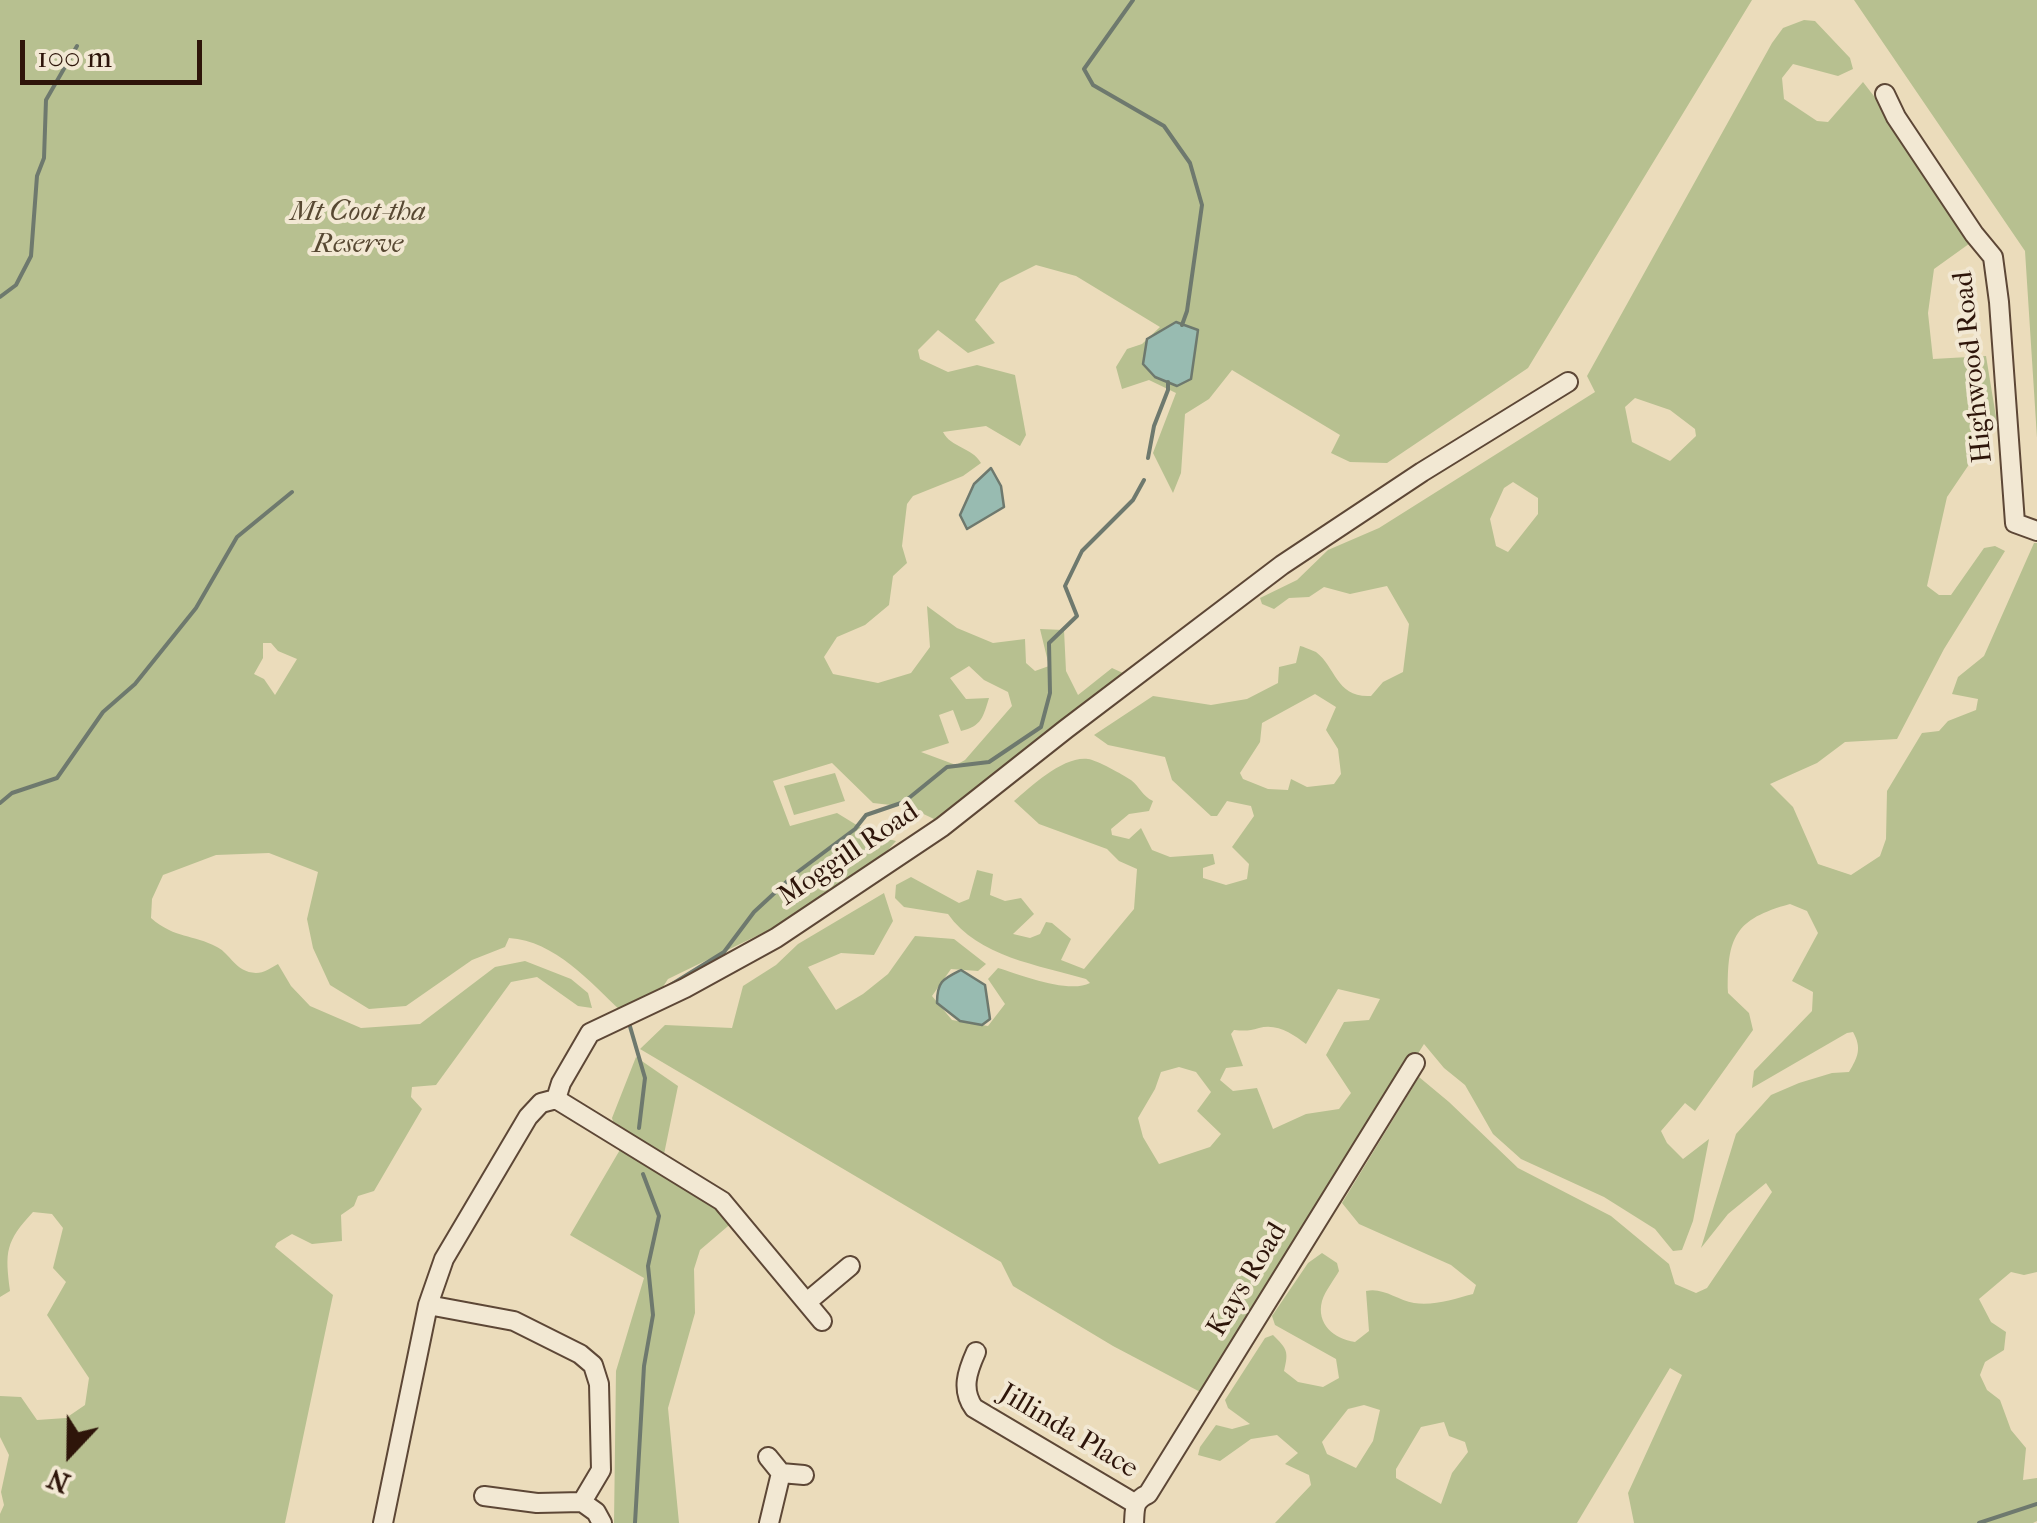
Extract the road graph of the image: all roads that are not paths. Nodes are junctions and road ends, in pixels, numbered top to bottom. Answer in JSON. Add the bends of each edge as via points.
{"nodes":[{"id":1,"x":1885,"y":94,"type":"dead end"},
{"id":2,"x":1568,"y":382,"type":"dead end"},
{"id":3,"x":2037,"y":531,"type":"edge"},
{"id":4,"x":1415,"y":1063,"type":"dead end"},
{"id":5,"x":556,"y":1099,"type":"junction"},
{"id":6,"x":850,"y":1266,"type":"dead end"},
{"id":7,"x":807,"y":1302,"type":"junction"},
{"id":8,"x":428,"y":1305,"type":"junction"},
{"id":9,"x":822,"y":1321,"type":"dead end"},
{"id":10,"x":976,"y":1352,"type":"dead end"},
{"id":11,"x":768,"y":1458,"type":"dead end"},
{"id":12,"x":781,"y":1473,"type":"junction"},
{"id":13,"x":804,"y":1476,"type":"dead end"},
{"id":14,"x":483,"y":1495,"type":"dead end"},
{"id":15,"x":582,"y":1502,"type":"junction"},
{"id":16,"x":1135,"y":1513,"type":"edge"},
{"id":17,"x":383,"y":1523,"type":"edge"},
{"id":18,"x":602,"y":1523,"type":"edge"},
{"id":19,"x":769,"y":1523,"type":"edge"}],
"edges":[{"from":1,"to":3,"type":"street","name":"Highwood Road","via":[[1993,257],[2015,523]]},
{"from":2,"to":5,"type":"street","name":"Moggill Road","via":[[1282,565],[928,837],[776,938],[590,1034]]},
{"from":4,"to":16,"type":"street","name":"Kays Road"},
{"from":5,"to":7,"type":"street","via":[[714,1195]]},
{"from":5,"to":8,"type":"street","name":"Moggill Road","via":[[528,1117],[444,1259]]},
{"from":6,"to":7,"type":"street"},
{"from":7,"to":9,"type":"street"},
{"from":8,"to":15,"type":"street","via":[[514,1321],[592,1364],[599,1384],[601,1470]]},
{"from":8,"to":17,"type":"street","name":"Moggill Road"},
{"from":10,"to":16,"type":"street","name":"Jillinda Place","via":[[966,1379],[974,1408]]},
{"from":11,"to":12,"type":"street"},
{"from":12,"to":13,"type":"street"},
{"from":12,"to":19,"type":"street"},
{"from":14,"to":15,"type":"street"},
{"from":15,"to":18,"type":"street"}]}
